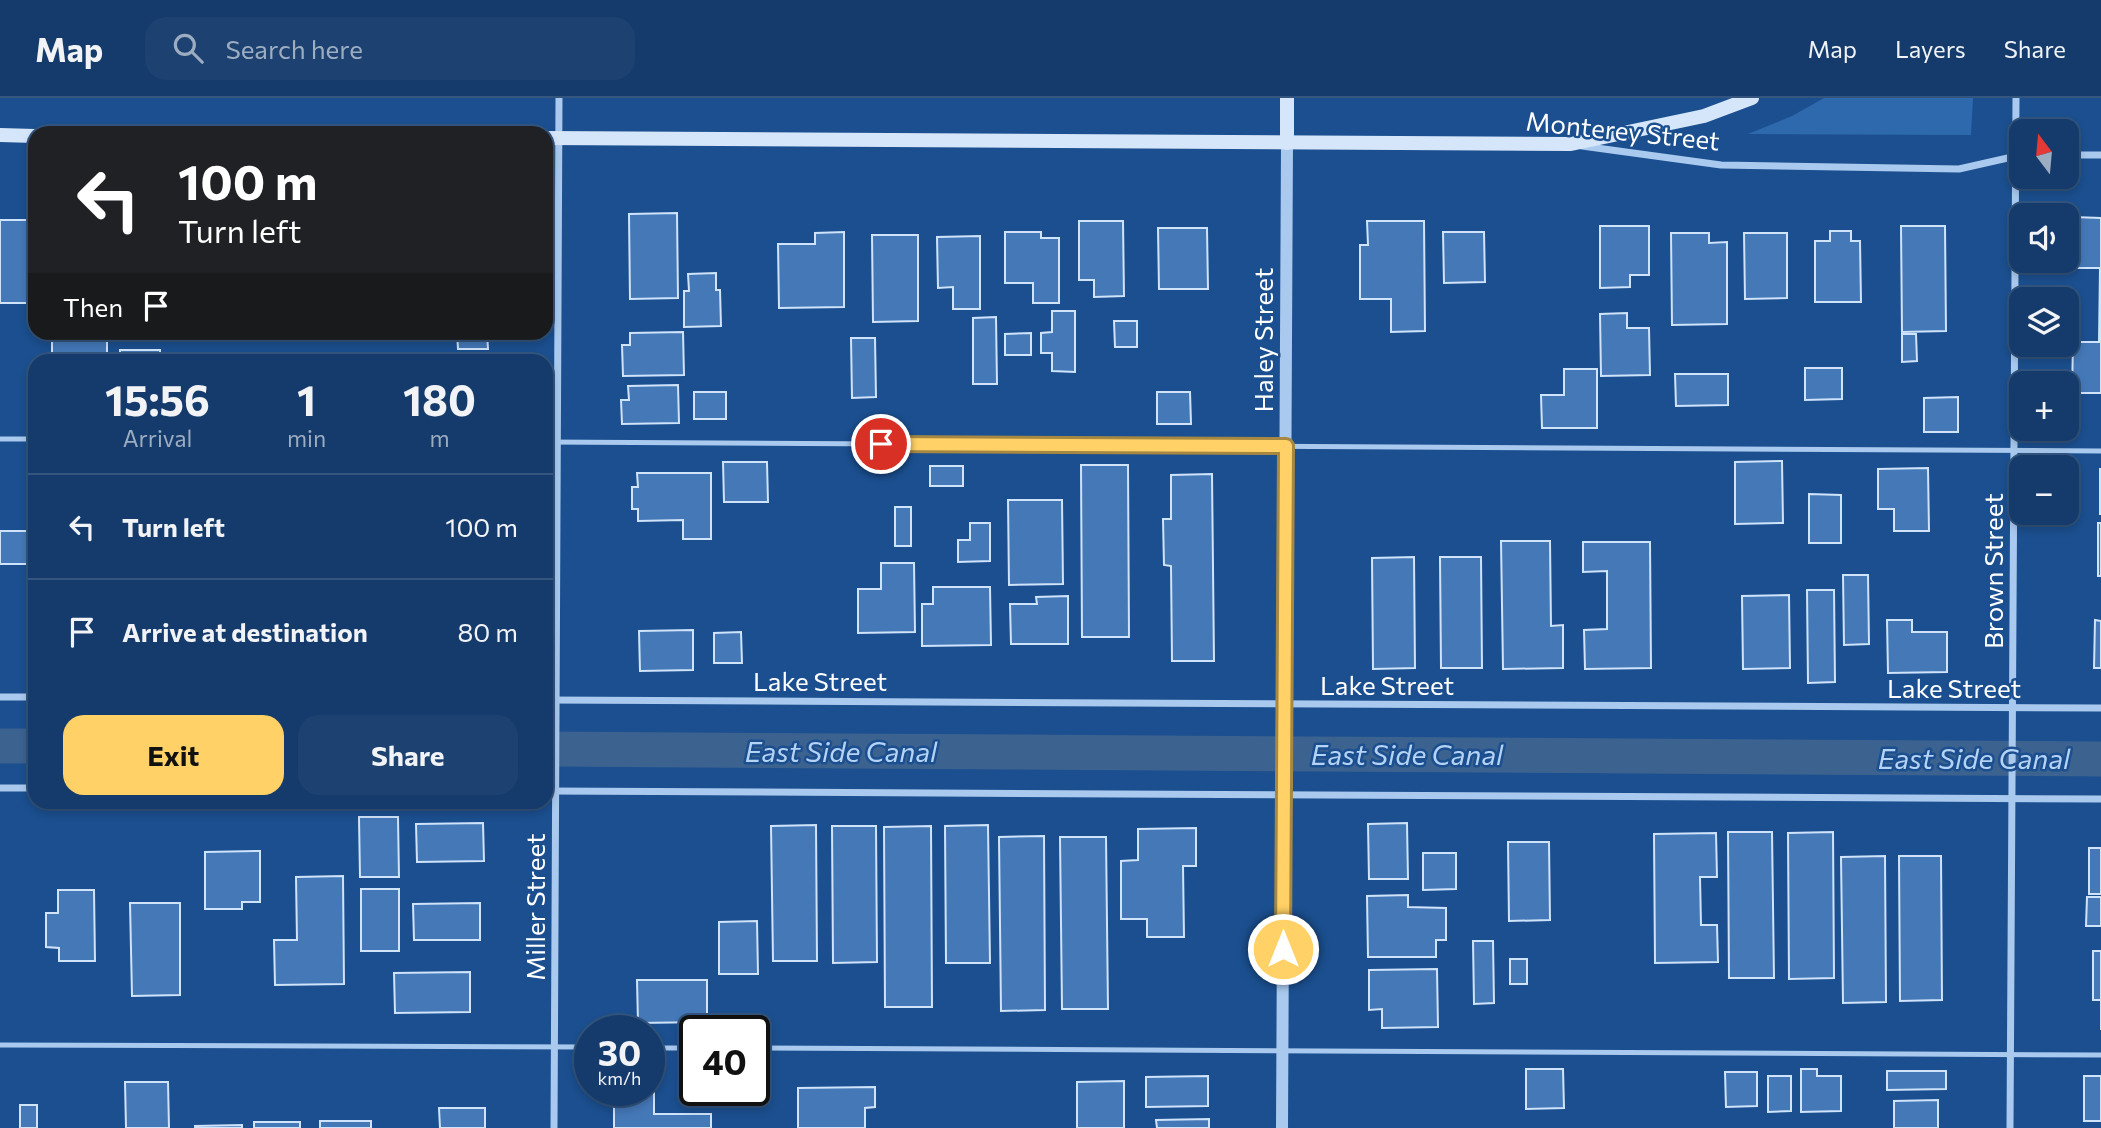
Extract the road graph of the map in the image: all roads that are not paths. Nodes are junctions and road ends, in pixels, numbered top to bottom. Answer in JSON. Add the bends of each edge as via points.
{"nodes":[{"id":1,"x":559,"y":98,"type":"edge"},
{"id":2,"x":1287,"y":98,"type":"edge"},
{"id":3,"x":1752,"y":98,"type":"edge"},
{"id":4,"x":2016,"y":98,"type":"edge"},
{"id":5,"x":2017,"y":119,"type":"edge"},
{"id":6,"x":553,"y":132,"type":"edge"},
{"id":7,"x":0,"y":135,"type":"edge"},
{"id":8,"x":28,"y":136,"type":"edge"},
{"id":9,"x":553,"y":138,"type":"edge"},
{"id":10,"x":1287,"y":143,"type":"junction"},
{"id":11,"x":1571,"y":144,"type":"junction"},
{"id":12,"x":2079,"y":155,"type":"edge"},
{"id":13,"x":2101,"y":155,"type":"edge"},
{"id":14,"x":2009,"y":157,"type":"edge"},
{"id":15,"x":2018,"y":189,"type":"edge"},
{"id":16,"x":553,"y":199,"type":"edge"},
{"id":17,"x":0,"y":439,"type":"edge"},
{"id":18,"x":28,"y":439,"type":"edge"},
{"id":19,"x":553,"y":442,"type":"edge"},
{"id":20,"x":557,"y":442,"type":"junction"},
{"id":21,"x":1286,"y":446,"type":"junction"},
{"id":22,"x":2014,"y":450,"type":"junction"},
{"id":23,"x":2101,"y":451,"type":"edge"},
{"id":24,"x":0,"y":697,"type":"edge"},
{"id":25,"x":28,"y":697,"type":"edge"},
{"id":26,"x":556,"y":700,"type":"junction"},
{"id":27,"x":1284,"y":704,"type":"junction"},
{"id":28,"x":2013,"y":708,"type":"junction"},
{"id":29,"x":2101,"y":708,"type":"edge"},
{"id":30,"x":0,"y":788,"type":"edge"},
{"id":31,"x":28,"y":788,"type":"edge"},
{"id":32,"x":555,"y":791,"type":"junction"},
{"id":33,"x":1283,"y":795,"type":"junction"},
{"id":34,"x":2012,"y":799,"type":"junction"},
{"id":35,"x":2101,"y":799,"type":"edge"},
{"id":36,"x":0,"y":1045,"type":"edge"},
{"id":37,"x":554,"y":1047,"type":"junction"},
{"id":38,"x":574,"y":1048,"type":"edge"},
{"id":39,"x":770,"y":1048,"type":"edge"},
{"id":40,"x":1282,"y":1051,"type":"junction"},
{"id":41,"x":2011,"y":1054,"type":"junction"},
{"id":42,"x":2101,"y":1055,"type":"edge"},
{"id":43,"x":554,"y":1128,"type":"edge"},
{"id":44,"x":1282,"y":1128,"type":"edge"},
{"id":45,"x":2010,"y":1128,"type":"edge"}],
"edges":[{"from":1,"to":6,"type":"street","name":"Miller Street"},
{"from":2,"to":10,"type":"main road","name":"Haley Street"},
{"from":3,"to":11,"type":"main road","via":[[1704,116]]},
{"from":4,"to":5,"type":"street","name":"Brown Street"},
{"from":7,"to":8,"type":"main road"},
{"from":9,"to":10,"type":"main road","name":"Monterey Street"},
{"from":10,"to":11,"type":"main road","name":"Monterey Street"},
{"from":10,"to":21,"type":"street","name":"Haley Street"},
{"from":11,"to":14,"type":"street","name":"Monterey Street","via":[[1721,165],[1959,169]]},
{"from":12,"to":13,"type":"street"},
{"from":15,"to":22,"type":"street","name":"Brown Street"},
{"from":16,"to":20,"type":"street","name":"Miller Street"},
{"from":17,"to":18,"type":"lane"},
{"from":19,"to":20,"type":"lane"},
{"from":20,"to":21,"type":"lane"},
{"from":20,"to":26,"type":"street","name":"Miller Street"},
{"from":21,"to":22,"type":"lane"},
{"from":21,"to":27,"type":"street","name":"Haley Street"},
{"from":22,"to":23,"type":"lane"},
{"from":22,"to":28,"type":"street","name":"Brown Street"},
{"from":24,"to":25,"type":"street"},
{"from":26,"to":27,"type":"street","name":"Lake Street"},
{"from":26,"to":32,"type":"street","name":"Miller Street"},
{"from":27,"to":28,"type":"street","name":"Lake Street"},
{"from":27,"to":33,"type":"street","name":"Haley Street"},
{"from":28,"to":29,"type":"street","name":"Lake Street"},
{"from":28,"to":34,"type":"street","name":"Brown Street"},
{"from":30,"to":31,"type":"street"},
{"from":32,"to":33,"type":"street"},
{"from":32,"to":37,"type":"street","name":"Miller Street"},
{"from":33,"to":34,"type":"street"},
{"from":33,"to":40,"type":"street","name":"Haley Street"},
{"from":34,"to":35,"type":"street"},
{"from":34,"to":41,"type":"street","name":"Brown Street"},
{"from":36,"to":37,"type":"lane"},
{"from":37,"to":38,"type":"lane"},
{"from":37,"to":43,"type":"street","name":"Miller Street"},
{"from":39,"to":40,"type":"lane"},
{"from":40,"to":41,"type":"lane"},
{"from":40,"to":44,"type":"street","name":"Haley Street"},
{"from":41,"to":42,"type":"lane"},
{"from":41,"to":45,"type":"street","name":"Brown Street"}]}
